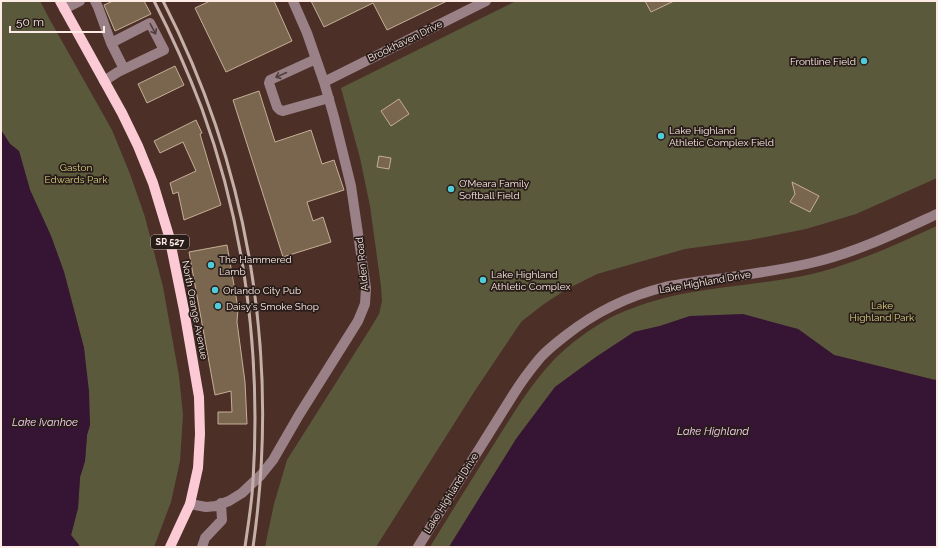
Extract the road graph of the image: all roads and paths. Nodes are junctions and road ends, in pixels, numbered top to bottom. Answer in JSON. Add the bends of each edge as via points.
{"nodes":[{"id":1,"x":80,"y":1,"type":"edge"},
{"id":2,"x":95,"y":1,"type":"edge"},
{"id":3,"x":293,"y":1,"type":"edge"},
{"id":4,"x":486,"y":1,"type":"edge"},
{"id":5,"x":62,"y":5,"type":"edge"},
{"id":6,"x":111,"y":43,"type":"junction"},
{"id":7,"x":316,"y":59,"type":"junction"},
{"id":8,"x":124,"y":69,"type":"junction"},
{"id":9,"x":104,"y":81,"type":"junction"},
{"id":10,"x":324,"y":82,"type":"junction"},
{"id":11,"x":329,"y":98,"type":"junction"},
{"id":12,"x":937,"y":214,"type":"edge"},
{"id":13,"x":190,"y":504,"type":"junction"},
{"id":14,"x":221,"y":504,"type":"junction"},
{"id":15,"x":203,"y":542,"type":"edge"},
{"id":16,"x":170,"y":547,"type":"edge"},
{"id":17,"x":418,"y":547,"type":"edge"}],
"edges":[{"from":1,"to":5,"type":"street"},
{"from":2,"to":6,"type":"street"},
{"from":3,"to":7,"type":"street","name":"Alden Road"},
{"from":4,"to":10,"type":"street","name":"Brookhaven Drive"},
{"from":5,"to":9,"type":"main road","name":"North Orange Avenue","number":"SR 527"},
{"from":6,"to":8,"type":"street"},
{"from":6,"to":8,"type":"street","one_way":true,"via":[[150,23],[164,50]]},
{"from":7,"to":10,"type":"street","name":"Alden Road"},
{"from":7,"to":11,"type":"street","one_way":true,"via":[[270,80],[269,83],[277,107],[283,111]]},
{"from":8,"to":9,"type":"street"},
{"from":9,"to":13,"type":"main road","name":"North Orange Avenue","number":"SR 527","via":[[138,146],[153,183],[169,236],[199,397],[198,468]]},
{"from":10,"to":11,"type":"street","name":"Alden Road"},
{"from":11,"to":14,"type":"street","name":"Alden Road","via":[[351,186],[366,288],[365,304],[358,321],[273,460],[242,493]]},
{"from":12,"to":17,"type":"street","name":"Lake Highland Drive","via":[[837,257],[781,269],[665,287],[639,295],[615,305],[576,328],[541,357],[526,375]]},
{"from":13,"to":14,"type":"street","name":"Alden Road","via":[[206,507]]},
{"from":13,"to":16,"type":"main road","name":"North Orange Avenue","number":"SR 527"},
{"from":14,"to":15,"type":"street","via":[[222,520]]}]}
